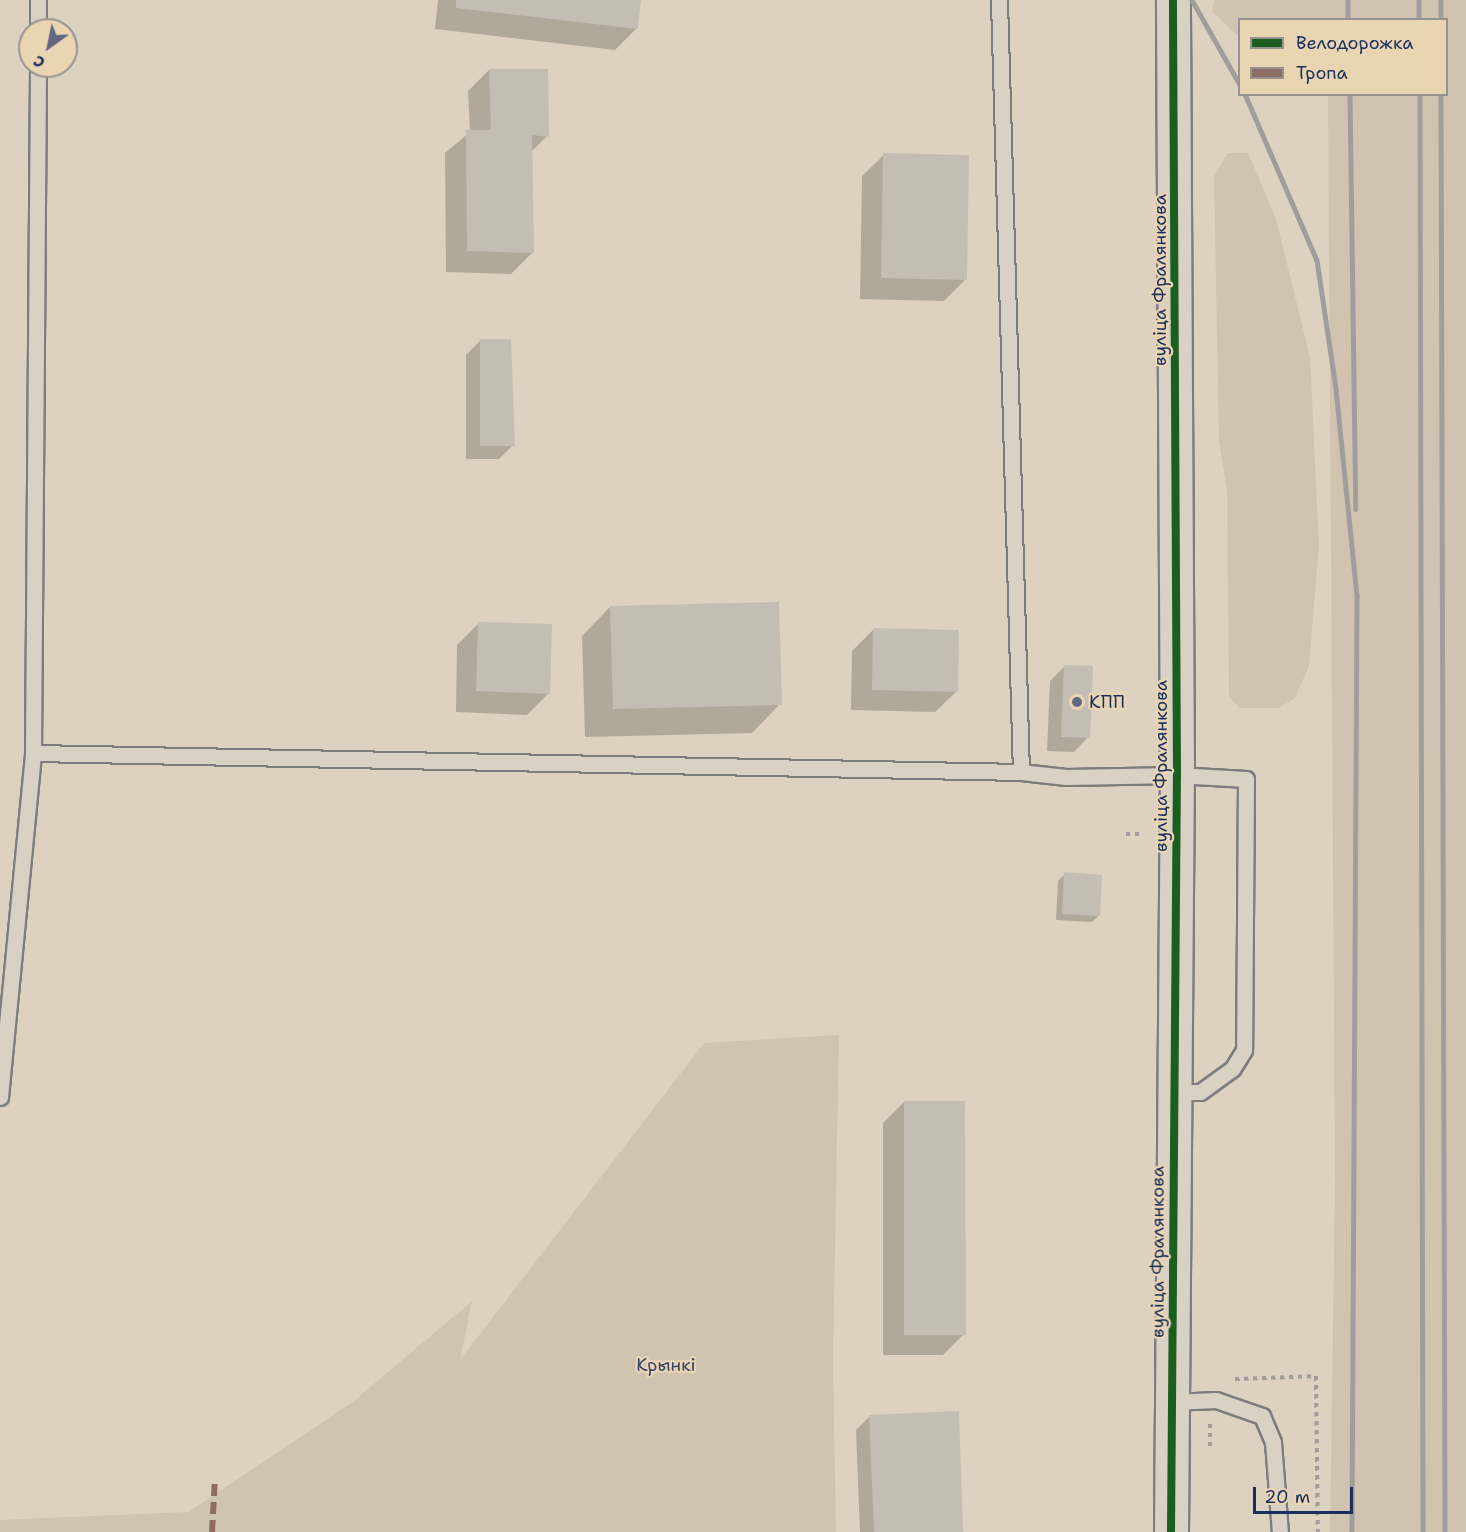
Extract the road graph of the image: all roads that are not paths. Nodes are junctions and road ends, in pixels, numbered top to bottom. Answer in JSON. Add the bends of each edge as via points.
{"nodes":[{"id":1,"x":38,"y":0,"type":"edge"},
{"id":2,"x":999,"y":0,"type":"edge"},
{"id":3,"x":1173,"y":0,"type":"edge"},
{"id":4,"x":38,"y":18,"type":"edge"},
{"id":5,"x":38,"y":78,"type":"edge"},
{"id":6,"x":33,"y":753,"type":"junction"},
{"id":7,"x":1021,"y":772,"type":"junction"},
{"id":8,"x":1177,"y":775,"type":"junction"},
{"id":9,"x":1174,"y":1092,"type":"junction"},
{"id":10,"x":0,"y":1097,"type":"edge"},
{"id":11,"x":1172,"y":1402,"type":"junction"},
{"id":12,"x":1171,"y":1532,"type":"edge"},
{"id":13,"x":1280,"y":1532,"type":"edge"}],
"edges":[{"from":1,"to":4,"type":"lane"},
{"from":2,"to":7,"type":"lane"},
{"from":3,"to":8,"type":"street","name":"вуліца Фралянкова"},
{"from":5,"to":6,"type":"lane"},
{"from":6,"to":7,"type":"lane"},
{"from":6,"to":10,"type":"lane"},
{"from":7,"to":8,"type":"lane","via":[[1066,777]]},
{"from":8,"to":9,"type":"street","name":"вуліца Фралянкова"},
{"from":8,"to":9,"type":"lane","via":[[1246,779],[1244,1050],[1232,1069],[1200,1092]]},
{"from":9,"to":11,"type":"street","name":"вуліца Фралянкова"},
{"from":11,"to":12,"type":"street","name":"вуліца Фралянкова"},
{"from":11,"to":13,"type":"lane","via":[[1216,1400],[1262,1416],[1273,1442]]}]}
